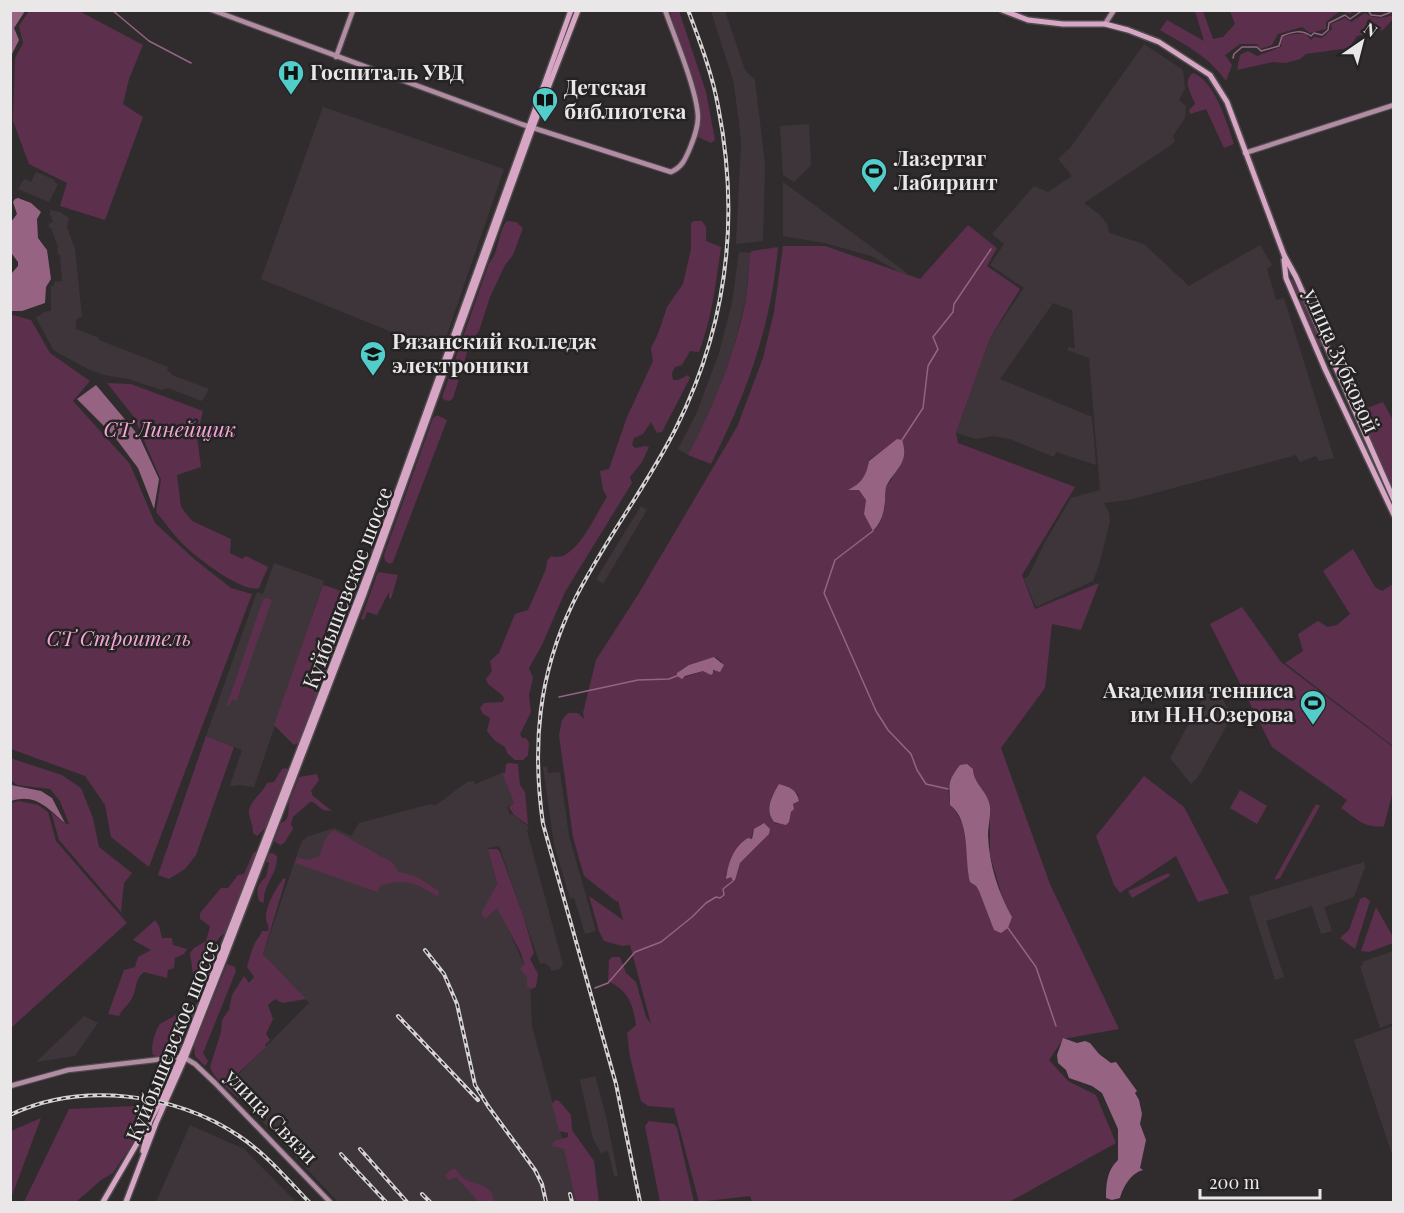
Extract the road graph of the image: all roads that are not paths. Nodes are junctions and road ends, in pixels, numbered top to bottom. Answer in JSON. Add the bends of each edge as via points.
{"nodes":[{"id":1,"x":212,"y":10,"type":"edge"},
{"id":2,"x":354,"y":10,"type":"edge"},
{"id":3,"x":571,"y":10,"type":"edge"},
{"id":4,"x":578,"y":10,"type":"edge"},
{"id":5,"x":665,"y":10,"type":"edge"},
{"id":6,"x":1002,"y":10,"type":"edge"},
{"id":7,"x":1114,"y":10,"type":"edge"},
{"id":8,"x":1105,"y":24,"type":"junction"},
{"id":9,"x":336,"y":57,"type":"junction"},
{"id":10,"x":1394,"y":105,"type":"edge"},
{"id":11,"x":531,"y":127,"type":"junction"},
{"id":12,"x":1245,"y":153,"type":"junction"},
{"id":13,"x":1284,"y":255,"type":"junction"},
{"id":14,"x":1296,"y":277,"type":"junction"},
{"id":15,"x":1286,"y":279,"type":"junction"},
{"id":16,"x":1325,"y":344,"type":"junction"},
{"id":17,"x":1316,"y":348,"type":"junction"},
{"id":18,"x":1330,"y":354,"type":"junction"},
{"id":19,"x":1320,"y":358,"type":"junction"},
{"id":20,"x":1335,"y":365,"type":"junction"},
{"id":21,"x":1325,"y":369,"type":"junction"},
{"id":22,"x":1355,"y":412,"type":"junction"},
{"id":23,"x":1346,"y":415,"type":"junction"},
{"id":24,"x":1393,"y":499,"type":"edge"},
{"id":25,"x":1393,"y":511,"type":"edge"},
{"id":26,"x":183,"y":1057,"type":"junction"},
{"id":27,"x":10,"y":1086,"type":"edge"},
{"id":28,"x":153,"y":1122,"type":"junction"},
{"id":29,"x":146,"y":1137,"type":"junction"},
{"id":30,"x":122,"y":1169,"type":"junction"},
{"id":31,"x":138,"y":1172,"type":"junction"},
{"id":32,"x":104,"y":1203,"type":"edge"},
{"id":33,"x":126,"y":1203,"type":"edge"},
{"id":34,"x":330,"y":1203,"type":"edge"}],
"edges":[{"from":1,"to":9,"type":"street"},
{"from":2,"to":9,"type":"street"},
{"from":3,"to":11,"type":"main road","name":"Куйбышевское шоссе"},
{"from":4,"to":11,"type":"main road","name":"Куйбышевское шоссе"},
{"from":5,"to":11,"type":"street","via":[[698,118],[686,159],[677,169],[671,172]]},
{"from":6,"to":8,"type":"main road","name":"улица Зубковой","via":[[1028,20]]},
{"from":7,"to":8,"type":"street"},
{"from":8,"to":12,"type":"main road","name":"улица Зубковой","via":[[1159,42],[1209,75],[1227,102]]},
{"from":9,"to":11,"type":"street"},
{"from":10,"to":12,"type":"street"},
{"from":11,"to":26,"type":"main road","name":"Куйбышевское шоссе","via":[[372,562]]},
{"from":12,"to":13,"type":"main road","name":"улица Зубковой"},
{"from":13,"to":14,"type":"main road","name":"улица Зубковой"},
{"from":13,"to":15,"type":"main road","name":"улица Зубковой"},
{"from":14,"to":15,"type":"main road","via":[[1292,274]]},
{"from":14,"to":16,"type":"main road","name":"улица Зубковой"},
{"from":15,"to":17,"type":"main road","name":"улица Зубковой"},
{"from":16,"to":17,"type":"main road","via":[[1320,350]]},
{"from":16,"to":18,"type":"main road","name":"улица Зубковой"},
{"from":17,"to":19,"type":"main road","name":"улица Зубковой"},
{"from":18,"to":19,"type":"main road","via":[[1325,351]]},
{"from":18,"to":20,"type":"main road","name":"улица Зубковой"},
{"from":19,"to":21,"type":"main road","name":"улица Зубковой"},
{"from":20,"to":21,"type":"main road"},
{"from":20,"to":22,"type":"main road","name":"улица Зубковой"},
{"from":21,"to":23,"type":"main road","name":"улица Зубковой"},
{"from":22,"to":23,"type":"main road","via":[[1351,408]]},
{"from":22,"to":24,"type":"main road","name":"улица Зубковой"},
{"from":23,"to":25,"type":"main road","name":"улица Зубковой"},
{"from":26,"to":27,"type":"street","via":[[68,1070]]},
{"from":26,"to":28,"type":"main road","name":"Куйбышевское шоссе"},
{"from":26,"to":34,"type":"street","name":"улица Связи","via":[[215,1083]]},
{"from":28,"to":29,"type":"main road"},
{"from":28,"to":30,"type":"main road"},
{"from":28,"to":31,"type":"main road","name":"Куйбышевское шоссе"},
{"from":29,"to":30,"type":"main road"},
{"from":29,"to":31,"type":"main road","name":"Куйбышевское шоссе"},
{"from":30,"to":32,"type":"main road"},
{"from":31,"to":33,"type":"main road","name":"Куйбышевское шоссе"}]}
